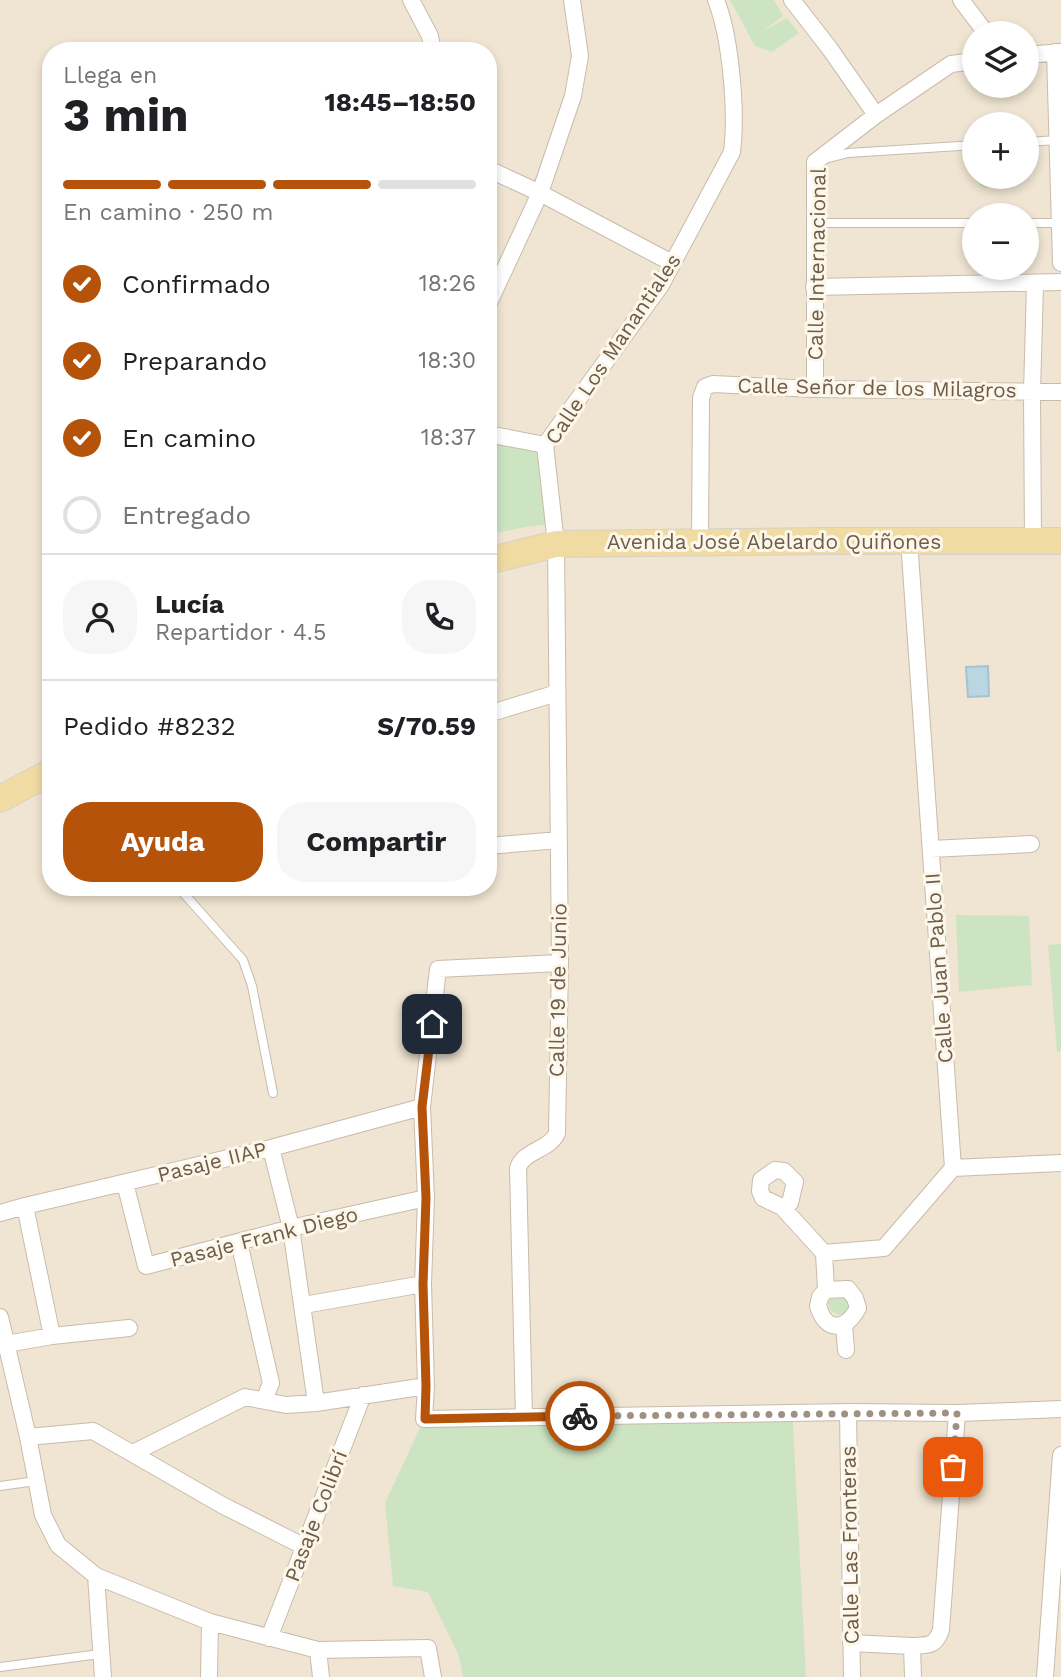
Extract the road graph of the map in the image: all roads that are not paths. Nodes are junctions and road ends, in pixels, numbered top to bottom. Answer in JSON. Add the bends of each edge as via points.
{"nodes":[{"id":1,"x":411,"y":0,"type":"edge"},
{"id":2,"x":716,"y":0,"type":"edge"},
{"id":3,"x":792,"y":0,"type":"edge"},
{"id":4,"x":961,"y":0,"type":"edge"},
{"id":5,"x":577,"y":1,"type":"edge"},
{"id":6,"x":977,"y":21,"type":"edge"},
{"id":7,"x":431,"y":42,"type":"edge"},
{"id":8,"x":1058,"y":52,"type":"edge"},
{"id":9,"x":1039,"y":54,"type":"edge"},
{"id":10,"x":962,"y":63,"type":"edge"},
{"id":11,"x":876,"y":115,"type":"junction"},
{"id":12,"x":1058,"y":140,"type":"junction"},
{"id":13,"x":1039,"y":141,"type":"edge"},
{"id":14,"x":962,"y":146,"type":"edge"},
{"id":15,"x":815,"y":162,"type":"junction"},
{"id":16,"x":497,"y":173,"type":"edge"},
{"id":17,"x":540,"y":193,"type":"junction"},
{"id":18,"x":814,"y":223,"type":"junction"},
{"id":19,"x":962,"y":223,"type":"edge"},
{"id":20,"x":1039,"y":223,"type":"edge"},
{"id":21,"x":1060,"y":223,"type":"edge"},
{"id":22,"x":672,"y":263,"type":"junction"},
{"id":23,"x":1061,"y":263,"type":"edge"},
{"id":24,"x":1061,"y":282,"type":"edge"},
{"id":25,"x":1035,"y":284,"type":"junction"},
{"id":26,"x":497,"y":286,"type":"edge"},
{"id":27,"x":814,"y":287,"type":"junction"},
{"id":28,"x":814,"y":389,"type":"junction"},
{"id":29,"x":1032,"y":391,"type":"junction"},
{"id":30,"x":1061,"y":392,"type":"edge"},
{"id":31,"x":497,"y":436,"type":"edge"},
{"id":32,"x":545,"y":445,"type":"junction"},
{"id":33,"x":908,"y":540,"type":"junction"},
{"id":34,"x":700,"y":541,"type":"junction"},
{"id":35,"x":1032,"y":541,"type":"junction"},
{"id":36,"x":1061,"y":541,"type":"edge"},
{"id":37,"x":556,"y":544,"type":"junction"},
{"id":38,"x":497,"y":559,"type":"edge"},
{"id":39,"x":557,"y":693,"type":"junction"},
{"id":40,"x":497,"y":710,"type":"edge"},
{"id":41,"x":42,"y":777,"type":"edge"},
{"id":42,"x":0,"y":799,"type":"edge"},
{"id":43,"x":559,"y":840,"type":"junction"},
{"id":44,"x":1031,"y":844,"type":"dead end"},
{"id":45,"x":497,"y":845,"type":"edge"},
{"id":46,"x":930,"y":849,"type":"junction"},
{"id":47,"x":186,"y":896,"type":"edge"},
{"id":48,"x":560,"y":963,"type":"junction"},
{"id":49,"x":272,"y":1093,"type":"dead end"},
{"id":50,"x":422,"y":1107,"type":"junction"},
{"id":51,"x":271,"y":1148,"type":"junction"},
{"id":52,"x":1061,"y":1163,"type":"edge"},
{"id":53,"x":953,"y":1168,"type":"junction"},
{"id":54,"x":125,"y":1183,"type":"junction"},
{"id":55,"x":426,"y":1198,"type":"junction"},
{"id":56,"x":24,"y":1206,"type":"junction"},
{"id":57,"x":782,"y":1207,"type":"dead end"},
{"id":58,"x":0,"y":1213,"type":"edge"},
{"id":59,"x":291,"y":1228,"type":"junction"},
{"id":60,"x":239,"y":1242,"type":"junction"},
{"id":61,"x":824,"y":1253,"type":"junction"},
{"id":62,"x":423,"y":1284,"type":"junction"},
{"id":63,"x":827,"y":1290,"type":"junction"},
{"id":64,"x":304,"y":1304,"type":"junction"},
{"id":65,"x":0,"y":1317,"type":"edge"},
{"id":66,"x":844,"y":1325,"type":"junction"},
{"id":67,"x":129,"y":1328,"type":"dead end"},
{"id":68,"x":52,"y":1336,"type":"junction"},
{"id":69,"x":6,"y":1344,"type":"junction"},
{"id":70,"x":846,"y":1350,"type":"dead end"},
{"id":71,"x":426,"y":1386,"type":"junction"},
{"id":72,"x":8,"y":1387,"type":"edge"},
{"id":73,"x":363,"y":1395,"type":"junction"},
{"id":74,"x":264,"y":1400,"type":"junction"},
{"id":75,"x":316,"y":1403,"type":"junction"},
{"id":76,"x":1061,"y":1409,"type":"edge"},
{"id":77,"x":848,"y":1412,"type":"junction"},
{"id":78,"x":957,"y":1413,"type":"junction"},
{"id":79,"x":524,"y":1417,"type":"junction"},
{"id":80,"x":28,"y":1437,"type":"junction"},
{"id":81,"x":133,"y":1452,"type":"junction"},
{"id":82,"x":1061,"y":1455,"type":"edge"},
{"id":83,"x":36,"y":1481,"type":"junction"},
{"id":84,"x":0,"y":1486,"type":"edge"},
{"id":85,"x":303,"y":1546,"type":"junction"},
{"id":86,"x":96,"y":1576,"type":"junction"},
{"id":87,"x":210,"y":1622,"type":"junction"},
{"id":88,"x":269,"y":1637,"type":"junction"},
{"id":89,"x":851,"y":1643,"type":"junction"},
{"id":90,"x":912,"y":1646,"type":"junction"},
{"id":91,"x":318,"y":1650,"type":"junction"},
{"id":92,"x":100,"y":1654,"type":"junction"},
{"id":93,"x":0,"y":1667,"type":"edge"},
{"id":94,"x":103,"y":1677,"type":"edge"},
{"id":95,"x":209,"y":1677,"type":"edge"},
{"id":96,"x":321,"y":1677,"type":"edge"},
{"id":97,"x":433,"y":1677,"type":"edge"},
{"id":98,"x":852,"y":1677,"type":"edge"},
{"id":99,"x":913,"y":1677,"type":"edge"},
{"id":100,"x":1045,"y":1677,"type":"edge"}],
"edges":[{"from":1,"to":7,"type":"street"},
{"from":2,"to":22,"type":"street","name":"Calle Los Manantiales","via":[[731,69],[732,152]]},
{"from":3,"to":11,"type":"street"},
{"from":4,"to":6,"type":"street"},
{"from":5,"to":17,"type":"street","via":[[580,56],[573,96]]},
{"from":8,"to":9,"type":"street"},
{"from":8,"to":12,"type":"street"},
{"from":10,"to":11,"type":"street","name":"Calle Internacional","via":[[951,64]]},
{"from":11,"to":15,"type":"street","name":"Calle Internacional"},
{"from":12,"to":13,"type":"lane"},
{"from":12,"to":21,"type":"street"},
{"from":14,"to":15,"type":"lane","via":[[848,153]]},
{"from":15,"to":18,"type":"street","name":"Calle Internacional"},
{"from":16,"to":17,"type":"street"},
{"from":17,"to":22,"type":"street"},
{"from":17,"to":26,"type":"street"},
{"from":18,"to":19,"type":"lane"},
{"from":18,"to":27,"type":"street","name":"Calle Internacional"},
{"from":20,"to":21,"type":"lane"},
{"from":21,"to":23,"type":"street"},
{"from":22,"to":32,"type":"street","name":"Calle Los Manantiales","via":[[661,285]]},
{"from":24,"to":25,"type":"street"},
{"from":25,"to":27,"type":"street"},
{"from":25,"to":29,"type":"street"},
{"from":27,"to":28,"type":"street","name":"Calle Internacional"},
{"from":28,"to":29,"type":"street","name":"Calle Señor de los Milagros"},
{"from":28,"to":34,"type":"street","name":"Calle Señor de los Milagros","via":[[705,387],[701,398]]},
{"from":29,"to":30,"type":"street","name":"Calle Señor de los Milagros"},
{"from":29,"to":35,"type":"street"},
{"from":31,"to":32,"type":"street"},
{"from":32,"to":37,"type":"street","name":"Calle Los Manantiales"},
{"from":33,"to":34,"type":"main road","name":"Avenida José Abelardo Quiñones"},
{"from":33,"to":35,"type":"main road","name":"Avenida José Abelardo Quiñones"},
{"from":33,"to":46,"type":"street","name":"Calle Juan Pablo II"},
{"from":34,"to":37,"type":"main road","name":"Avenida José Abelardo Quiñones"},
{"from":35,"to":36,"type":"main road","name":"Avenida José Abelardo Quiñones"},
{"from":37,"to":38,"type":"main road","name":"Avenida José Abelardo Quiñones"},
{"from":37,"to":39,"type":"street","name":"Calle 19 de Junio"},
{"from":39,"to":40,"type":"street"},
{"from":39,"to":43,"type":"street","name":"Calle 19 de Junio"},
{"from":41,"to":42,"type":"main road"},
{"from":43,"to":45,"type":"street"},
{"from":43,"to":48,"type":"street","name":"Calle 19 de Junio"},
{"from":44,"to":46,"type":"street"},
{"from":46,"to":53,"type":"street","name":"Calle Juan Pablo II"},
{"from":47,"to":49,"type":"lane","via":[[243,960],[253,986]]},
{"from":48,"to":50,"type":"street","via":[[438,969]]},
{"from":48,"to":79,"type":"street","name":"Calle 19 de Junio","via":[[557,1133],[553,1141],[522,1159],[518,1168]]},
{"from":50,"to":51,"type":"street","name":"Pasaje IIAP"},
{"from":50,"to":55,"type":"street"},
{"from":51,"to":54,"type":"street","name":"Pasaje IIAP"},
{"from":51,"to":59,"type":"street"},
{"from":52,"to":53,"type":"street"},
{"from":53,"to":61,"type":"street","via":[[884,1248]]},
{"from":54,"to":56,"type":"street","name":"Pasaje IIAP"},
{"from":54,"to":60,"type":"street","name":"Pasaje Frank Diego","via":[[146,1266]]},
{"from":55,"to":59,"type":"street","name":"Pasaje Frank Diego"},
{"from":55,"to":62,"type":"street"},
{"from":56,"to":58,"type":"street","name":"Pasaje IIAP"},
{"from":56,"to":68,"type":"street"},
{"from":57,"to":61,"type":"street"},
{"from":59,"to":60,"type":"street","name":"Pasaje Frank Diego"},
{"from":59,"to":64,"type":"street"},
{"from":60,"to":74,"type":"street","via":[[271,1383]]},
{"from":61,"to":63,"type":"street"},
{"from":62,"to":64,"type":"street"},
{"from":62,"to":71,"type":"street"},
{"from":63,"to":66,"type":"street","via":[[820,1297],[821,1315],[834,1326]]},
{"from":63,"to":66,"type":"street","via":[[848,1289],[855,1298],[858,1308]]},
{"from":64,"to":75,"type":"street"},
{"from":65,"to":69,"type":"street"},
{"from":66,"to":70,"type":"street"},
{"from":67,"to":68,"type":"street"},
{"from":68,"to":69,"type":"street"},
{"from":69,"to":72,"type":"street"},
{"from":71,"to":73,"type":"street"},
{"from":71,"to":79,"type":"street","via":[[425,1419]]},
{"from":72,"to":80,"type":"street"},
{"from":73,"to":75,"type":"street"},
{"from":73,"to":85,"type":"street","name":"Pasaje Colibrí"},
{"from":74,"to":75,"type":"street","via":[[286,1405]]},
{"from":74,"to":81,"type":"street","via":[[245,1396]]},
{"from":76,"to":78,"type":"street"},
{"from":77,"to":78,"type":"street"},
{"from":77,"to":79,"type":"street"},
{"from":77,"to":89,"type":"street","name":"Calle Las Fronteras"},
{"from":78,"to":90,"type":"street","via":[[941,1630],[930,1645]]},
{"from":80,"to":81,"type":"street","via":[[93,1431]]},
{"from":80,"to":83,"type":"street"},
{"from":81,"to":85,"type":"street"},
{"from":82,"to":100,"type":"street"},
{"from":83,"to":84,"type":"lane"},
{"from":83,"to":86,"type":"street","via":[[43,1515],[58,1545]]},
{"from":85,"to":88,"type":"street","name":"Pasaje Colibrí"},
{"from":86,"to":87,"type":"street"},
{"from":86,"to":92,"type":"street"},
{"from":87,"to":88,"type":"street"},
{"from":87,"to":95,"type":"street"},
{"from":88,"to":91,"type":"street"},
{"from":89,"to":90,"type":"street"},
{"from":89,"to":98,"type":"street","name":"Calle Las Fronteras"},
{"from":90,"to":99,"type":"street"},
{"from":91,"to":96,"type":"street"},
{"from":91,"to":97,"type":"street","via":[[428,1648]]},
{"from":92,"to":93,"type":"lane"},
{"from":92,"to":94,"type":"street"}]}
